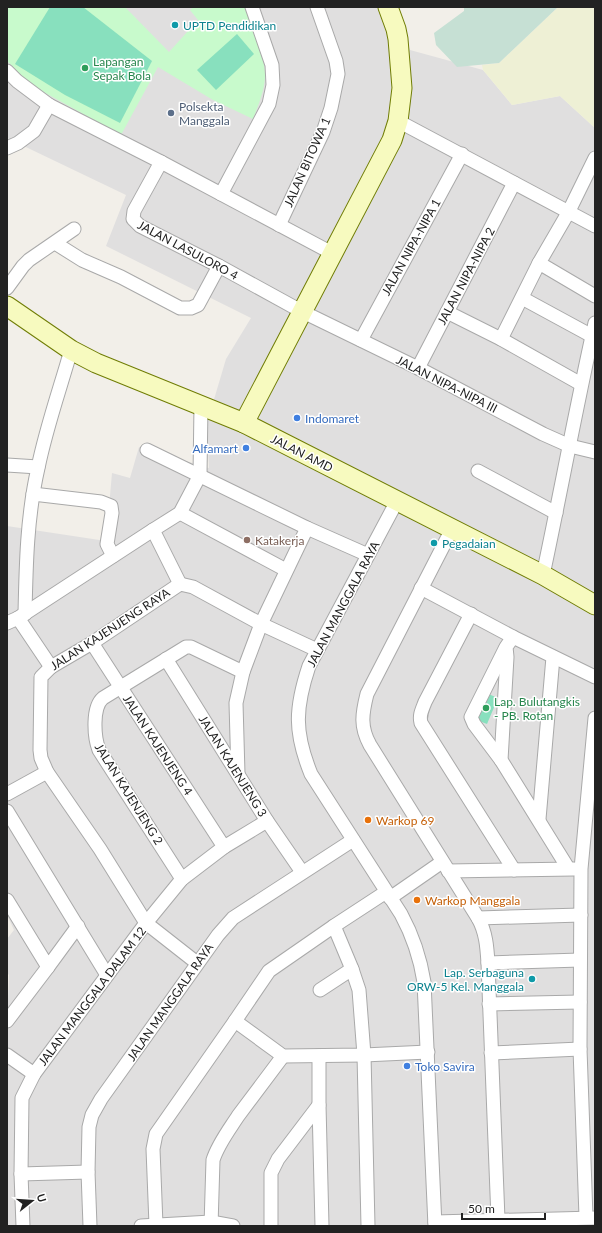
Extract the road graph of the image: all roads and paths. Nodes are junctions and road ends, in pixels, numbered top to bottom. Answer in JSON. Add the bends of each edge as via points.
{"nodes":[{"id":1,"x":252,"y":7,"type":"edge"},
{"id":2,"x":317,"y":7,"type":"edge"},
{"id":3,"x":388,"y":7,"type":"edge"},
{"id":4,"x":7,"y":71,"type":"edge"},
{"id":5,"x":49,"y":105,"type":"junction"},
{"id":6,"x":398,"y":121,"type":"junction"},
{"id":7,"x":7,"y":148,"type":"edge"},
{"id":8,"x":462,"y":154,"type":"junction"},
{"id":9,"x":595,"y":158,"type":"edge"},
{"id":10,"x":161,"y":162,"type":"junction"},
{"id":11,"x":514,"y":183,"type":"junction"},
{"id":12,"x":221,"y":194,"type":"junction"},
{"id":13,"x":568,"y":213,"type":"junction"},
{"id":14,"x":279,"y":225,"type":"junction"},
{"id":15,"x":595,"y":226,"type":"edge"},
{"id":16,"x":74,"y":229,"type":"dead end"},
{"id":17,"x":55,"y":243,"type":"junction"},
{"id":18,"x":332,"y":253,"type":"junction"},
{"id":19,"x":539,"y":263,"type":"junction"},
{"id":20,"x":219,"y":266,"type":"junction"},
{"id":21,"x":7,"y":288,"type":"edge"},
{"id":22,"x":595,"y":296,"type":"edge"},
{"id":23,"x":522,"y":298,"type":"junction"},
{"id":24,"x":7,"y":306,"type":"edge"},
{"id":25,"x":302,"y":311,"type":"junction"},
{"id":26,"x":447,"y":312,"type":"junction"},
{"id":27,"x":595,"y":323,"type":"edge"},
{"id":28,"x":592,"y":336,"type":"junction"},
{"id":29,"x":501,"y":339,"type":"junction"},
{"id":30,"x":361,"y":340,"type":"junction"},
{"id":31,"x":71,"y":350,"type":"junction"},
{"id":32,"x":418,"y":368,"type":"junction"},
{"id":33,"x":581,"y":384,"type":"junction"},
{"id":34,"x":201,"y":405,"type":"junction"},
{"id":35,"x":244,"y":423,"type":"junction"},
{"id":36,"x":570,"y":446,"type":"junction"},
{"id":37,"x":147,"y":450,"type":"dead end"},
{"id":38,"x":595,"y":452,"type":"edge"},
{"id":39,"x":7,"y":464,"type":"edge"},
{"id":40,"x":38,"y":467,"type":"junction"},
{"id":41,"x":478,"y":471,"type":"dead end"},
{"id":42,"x":200,"y":476,"type":"junction"},
{"id":43,"x":33,"y":494,"type":"junction"},
{"id":44,"x":397,"y":501,"type":"junction"},
{"id":45,"x":180,"y":513,"type":"junction"},
{"id":46,"x":556,"y":513,"type":"junction"},
{"id":47,"x":307,"y":528,"type":"junction"},
{"id":48,"x":452,"y":529,"type":"junction"},
{"id":49,"x":153,"y":530,"type":"junction"},
{"id":50,"x":368,"y":555,"type":"junction"},
{"id":51,"x":113,"y":556,"type":"junction"},
{"id":52,"x":286,"y":570,"type":"junction"},
{"id":53,"x":543,"y":575,"type":"junction"},
{"id":54,"x":180,"y":584,"type":"junction"},
{"id":55,"x":421,"y":588,"type":"junction"},
{"id":56,"x":595,"y":605,"type":"edge"},
{"id":57,"x":471,"y":614,"type":"junction"},
{"id":58,"x":17,"y":618,"type":"edge"},
{"id":59,"x":261,"y":624,"type":"junction"},
{"id":60,"x":510,"y":642,"type":"junction"},
{"id":61,"x":92,"y":643,"type":"junction"},
{"id":62,"x":317,"y":650,"type":"junction"},
{"id":63,"x":553,"y":657,"type":"junction"},
{"id":64,"x":166,"y":659,"type":"junction"},
{"id":65,"x":51,"y":667,"type":"junction"},
{"id":66,"x":243,"y":672,"type":"junction"},
{"id":67,"x":595,"y":677,"type":"edge"},
{"id":68,"x":121,"y":686,"type":"junction"},
{"id":69,"x":595,"y":718,"type":"edge"},
{"id":70,"x":501,"y":760,"type":"junction"},
{"id":71,"x":47,"y":772,"type":"junction"},
{"id":72,"x":238,"y":774,"type":"junction"},
{"id":73,"x":7,"y":794,"type":"edge"},
{"id":74,"x":7,"y":811,"type":"edge"},
{"id":75,"x":539,"y":819,"type":"junction"},
{"id":76,"x":267,"y":820,"type":"junction"},
{"id":77,"x":353,"y":840,"type":"junction"},
{"id":78,"x":224,"y":847,"type":"junction"},
{"id":79,"x":445,"y":866,"type":"junction"},
{"id":80,"x":575,"y":869,"type":"junction"},
{"id":81,"x":514,"y":870,"type":"junction"},
{"id":82,"x":302,"y":872,"type":"junction"},
{"id":83,"x":182,"y":879,"type":"junction"},
{"id":84,"x":388,"y":895,"type":"junction"},
{"id":85,"x":7,"y":900,"type":"edge"},
{"id":86,"x":581,"y":915,"type":"junction"},
{"id":87,"x":478,"y":918,"type":"junction"},
{"id":88,"x":146,"y":923,"type":"junction"},
{"id":89,"x":78,"y":926,"type":"junction"},
{"id":90,"x":334,"y":926,"type":"junction"},
{"id":91,"x":580,"y":960,"type":"junction"},
{"id":92,"x":197,"y":963,"type":"junction"},
{"id":93,"x":488,"y":963,"type":"junction"},
{"id":94,"x":48,"y":967,"type":"junction"},
{"id":95,"x":352,"y":969,"type":"junction"},
{"id":96,"x":107,"y":975,"type":"junction"},
{"id":97,"x":320,"y":990,"type":"dead end"},
{"id":98,"x":580,"y":1002,"type":"junction"},
{"id":99,"x":489,"y":1004,"type":"junction"},
{"id":100,"x":7,"y":1021,"type":"edge"},
{"id":101,"x":235,"y":1021,"type":"junction"},
{"id":102,"x":580,"y":1049,"type":"junction"},
{"id":103,"x":428,"y":1052,"type":"junction"},
{"id":104,"x":491,"y":1053,"type":"junction"},
{"id":105,"x":7,"y":1055,"type":"edge"},
{"id":106,"x":364,"y":1055,"type":"junction"},
{"id":107,"x":283,"y":1056,"type":"junction"},
{"id":108,"x":319,"y":1056,"type":"junction"},
{"id":109,"x":34,"y":1074,"type":"junction"},
{"id":110,"x":319,"y":1105,"type":"junction"},
{"id":111,"x":88,"y":1172,"type":"junction"},
{"id":112,"x":21,"y":1174,"type":"junction"},
{"id":113,"x":590,"y":1217,"type":"edge"},
{"id":114,"x":498,"y":1219,"type":"junction"},
{"id":115,"x":532,"y":1222,"type":"edge"},
{"id":116,"x":211,"y":1224,"type":"edge"},
{"id":117,"x":435,"y":1224,"type":"edge"},
{"id":118,"x":158,"y":1225,"type":"edge"},
{"id":119,"x":24,"y":1226,"type":"edge"},
{"id":120,"x":90,"y":1226,"type":"edge"},
{"id":121,"x":141,"y":1226,"type":"edge"},
{"id":122,"x":233,"y":1226,"type":"edge"},
{"id":123,"x":271,"y":1226,"type":"edge"},
{"id":124,"x":322,"y":1226,"type":"edge"},
{"id":125,"x":368,"y":1226,"type":"edge"}],
"edges":[{"from":1,"to":12,"type":"street","via":[[272,65],[273,85],[269,104]]},
{"from":2,"to":14,"type":"street","name":"JALAN BITOWA 1","via":[[338,74],[323,132]]},
{"from":3,"to":6,"type":"street","via":[[396,29],[401,66],[402,88]]},
{"from":4,"to":5,"type":"street"},
{"from":5,"to":7,"type":"street","via":[[34,131]]},
{"from":5,"to":10,"type":"street"},
{"from":6,"to":8,"type":"street"},
{"from":6,"to":18,"type":"street","via":[[392,140]]},
{"from":8,"to":11,"type":"street"},
{"from":8,"to":30,"type":"street","name":"JALAN NIPA-NIPA 1"},
{"from":9,"to":13,"type":"street"},
{"from":10,"to":12,"type":"street"},
{"from":10,"to":20,"type":"street","name":"JALAN LASULORO 4","via":[[134,212],[133,219],[140,226]]},
{"from":11,"to":13,"type":"street"},
{"from":11,"to":26,"type":"street","name":"JALAN NIPA-NIPA 2"},
{"from":12,"to":14,"type":"street"},
{"from":13,"to":15,"type":"street"},
{"from":13,"to":19,"type":"street"},
{"from":14,"to":18,"type":"street"},
{"from":16,"to":17,"type":"street"},
{"from":17,"to":20,"type":"street","via":[[82,260],[180,308],[198,305]]},
{"from":17,"to":21,"type":"street","via":[[29,260]]},
{"from":18,"to":25,"type":"street"},
{"from":19,"to":22,"type":"street"},
{"from":19,"to":23,"type":"street"},
{"from":20,"to":25,"type":"street","name":"JALAN LASULORO 4"},
{"from":23,"to":28,"type":"street"},
{"from":23,"to":29,"type":"street"},
{"from":24,"to":31,"type":"street","name":"JALAN AMD"},
{"from":25,"to":30,"type":"street","name":"JALAN NIPA-NIPA III"},
{"from":25,"to":35,"type":"street"},
{"from":26,"to":29,"type":"street"},
{"from":26,"to":32,"type":"street","name":"JALAN NIPA-NIPA 2"},
{"from":27,"to":28,"type":"street"},
{"from":28,"to":33,"type":"street"},
{"from":29,"to":33,"type":"street"},
{"from":30,"to":32,"type":"street","name":"JALAN NIPA-NIPA III"},
{"from":31,"to":34,"type":"street","name":"JALAN AMD","via":[[96,363]]},
{"from":31,"to":40,"type":"street"},
{"from":32,"to":36,"type":"street","name":"JALAN NIPA-NIPA III"},
{"from":33,"to":36,"type":"street"},
{"from":34,"to":35,"type":"street","name":"JALAN AMD"},
{"from":34,"to":42,"type":"street"},
{"from":35,"to":44,"type":"street","name":"JALAN AMD"},
{"from":36,"to":38,"type":"street","name":"JALAN NIPA-NIPA III"},
{"from":36,"to":46,"type":"street"},
{"from":37,"to":42,"type":"street"},
{"from":39,"to":40,"type":"street"},
{"from":40,"to":43,"type":"street"},
{"from":41,"to":46,"type":"street"},
{"from":42,"to":45,"type":"street"},
{"from":42,"to":47,"type":"street"},
{"from":43,"to":51,"type":"street","via":[[101,502],[111,506],[107,544]]},
{"from":43,"to":58,"type":"street"},
{"from":44,"to":48,"type":"street","name":"JALAN AMD"},
{"from":44,"to":50,"type":"street","name":"JALAN MANGGALA RAYA"},
{"from":45,"to":49,"type":"street"},
{"from":45,"to":52,"type":"street"},
{"from":46,"to":53,"type":"street"},
{"from":47,"to":50,"type":"street"},
{"from":47,"to":52,"type":"street"},
{"from":48,"to":53,"type":"street","name":"JALAN AMD"},
{"from":48,"to":55,"type":"street"},
{"from":49,"to":51,"type":"street"},
{"from":49,"to":54,"type":"street"},
{"from":50,"to":62,"type":"street","name":"JALAN MANGGALA RAYA"},
{"from":51,"to":58,"type":"street"},
{"from":52,"to":59,"type":"street"},
{"from":53,"to":56,"type":"street","name":"JALAN AMD"},
{"from":54,"to":59,"type":"street","name":"JALAN KAJENJENG RAYA","via":[[193,587]]},
{"from":54,"to":61,"type":"street","name":"JALAN KAJENJENG RAYA"},
{"from":55,"to":57,"type":"street"},
{"from":55,"to":79,"type":"street","via":[[367,694],[362,721],[364,734],[370,745]]},
{"from":57,"to":60,"type":"street"},
{"from":57,"to":81,"type":"street","via":[[425,702],[420,718]]},
{"from":58,"to":65,"type":"street"},
{"from":59,"to":62,"type":"street","name":"JALAN KAJENJENG RAYA"},
{"from":59,"to":66,"type":"street"},
{"from":60,"to":63,"type":"street"},
{"from":60,"to":70,"type":"street"},
{"from":60,"to":70,"type":"street","via":[[471,717]]},
{"from":61,"to":65,"type":"street","name":"JALAN KAJENJENG RAYA"},
{"from":61,"to":68,"type":"street","name":"JALAN KAJENJENG 4"},
{"from":62,"to":77,"type":"street","name":"JALAN MANGGALA RAYA","via":[[302,687],[298,712],[299,732],[311,774]]},
{"from":63,"to":67,"type":"street"},
{"from":63,"to":75,"type":"street"},
{"from":64,"to":66,"type":"street","name":"JALAN KAJENJENG 2","via":[[189,647]]},
{"from":64,"to":68,"type":"street","name":"JALAN KAJENJENG 2"},
{"from":64,"to":72,"type":"street","name":"JALAN KAJENJENG 3"},
{"from":65,"to":71,"type":"street","name":"JALAN KAJENJENG RAYA","via":[[42,674],[40,684],[40,750]]},
{"from":66,"to":72,"type":"street","via":[[236,703]]},
{"from":68,"to":78,"type":"street","name":"JALAN KAJENJENG 4"},
{"from":68,"to":83,"type":"street","name":"JALAN KAJENJENG 2","via":[[99,701],[96,709],[96,742]]},
{"from":69,"to":80,"type":"street"},
{"from":70,"to":75,"type":"street"},
{"from":71,"to":73,"type":"street"},
{"from":71,"to":88,"type":"street","name":"JALAN KAJENJENG RAYA","via":[[100,849]]},
{"from":72,"to":76,"type":"street","name":"JALAN KAJENJENG 3"},
{"from":74,"to":89,"type":"street"},
{"from":75,"to":80,"type":"street"},
{"from":76,"to":78,"type":"street","name":"JALAN MANGGALA DALAM 12"},
{"from":76,"to":82,"type":"street","name":"JALAN KAJENJENG 3"},
{"from":77,"to":82,"type":"street","name":"JALAN MANGGALA RAYA"},
{"from":77,"to":84,"type":"street","name":"JALAN MANGGALA RAYA"},
{"from":78,"to":83,"type":"street","name":"JALAN MANGGALA DALAM 12"},
{"from":79,"to":81,"type":"street"},
{"from":79,"to":84,"type":"street"},
{"from":79,"to":87,"type":"street"},
{"from":80,"to":81,"type":"street"},
{"from":80,"to":86,"type":"street"},
{"from":82,"to":92,"type":"street","name":"JALAN MANGGALA RAYA","via":[[233,918]]},
{"from":83,"to":88,"type":"street","name":"JALAN MANGGALA DALAM 12"},
{"from":84,"to":90,"type":"street"},
{"from":84,"to":103,"type":"street","name":"JALAN MANGGALA RAYA","via":[[412,936],[421,964]]},
{"from":85,"to":94,"type":"street"},
{"from":86,"to":87,"type":"street"},
{"from":86,"to":91,"type":"street"},
{"from":87,"to":93,"type":"street","via":[[486,936]]},
{"from":88,"to":92,"type":"street","name":"JALAN KAJENJENG RAYA"},
{"from":88,"to":96,"type":"street","name":"JALAN MANGGALA DALAM 12"},
{"from":89,"to":94,"type":"street"},
{"from":89,"to":96,"type":"street"},
{"from":90,"to":95,"type":"street"},
{"from":90,"to":101,"type":"street","via":[[269,971]]},
{"from":91,"to":93,"type":"street"},
{"from":91,"to":98,"type":"street"},
{"from":92,"to":111,"type":"street","name":"JALAN MANGGALA RAYA","via":[[92,1115],[88,1127]]},
{"from":93,"to":99,"type":"street"},
{"from":94,"to":100,"type":"street"},
{"from":95,"to":97,"type":"street"},
{"from":95,"to":106,"type":"street","via":[[359,990]]},
{"from":96,"to":109,"type":"street","name":"JALAN MANGGALA DALAM 12"},
{"from":98,"to":99,"type":"street"},
{"from":98,"to":102,"type":"street"},
{"from":99,"to":104,"type":"street"},
{"from":101,"to":107,"type":"street"},
{"from":101,"to":118,"type":"street","via":[[156,1134],[152,1149]]},
{"from":102,"to":104,"type":"street"},
{"from":102,"to":113,"type":"street"},
{"from":103,"to":106,"type":"street"},
{"from":103,"to":117,"type":"street","name":"JALAN MANGGALA RAYA"},
{"from":104,"to":114,"type":"street"},
{"from":105,"to":109,"type":"street"},
{"from":106,"to":108,"type":"street"},
{"from":106,"to":125,"type":"street"},
{"from":107,"to":108,"type":"street"},
{"from":107,"to":116,"type":"street","via":[[216,1151],[213,1160]]},
{"from":108,"to":110,"type":"street"},
{"from":109,"to":112,"type":"street","name":"JALAN MANGGALA DALAM 12","via":[[22,1098]]},
{"from":110,"to":123,"type":"street","via":[[273,1169]]},
{"from":110,"to":124,"type":"street"},
{"from":111,"to":112,"type":"street"},
{"from":111,"to":120,"type":"street","name":"JALAN MANGGALA RAYA"},
{"from":112,"to":119,"type":"street","name":"JALAN MANGGALA DALAM 12"},
{"from":113,"to":115,"type":"street"},
{"from":114,"to":115,"type":"street"},
{"from":114,"to":117,"type":"street"},
{"from":116,"to":118,"type":"street"},
{"from":116,"to":122,"type":"street"},
{"from":118,"to":121,"type":"street"}]}
